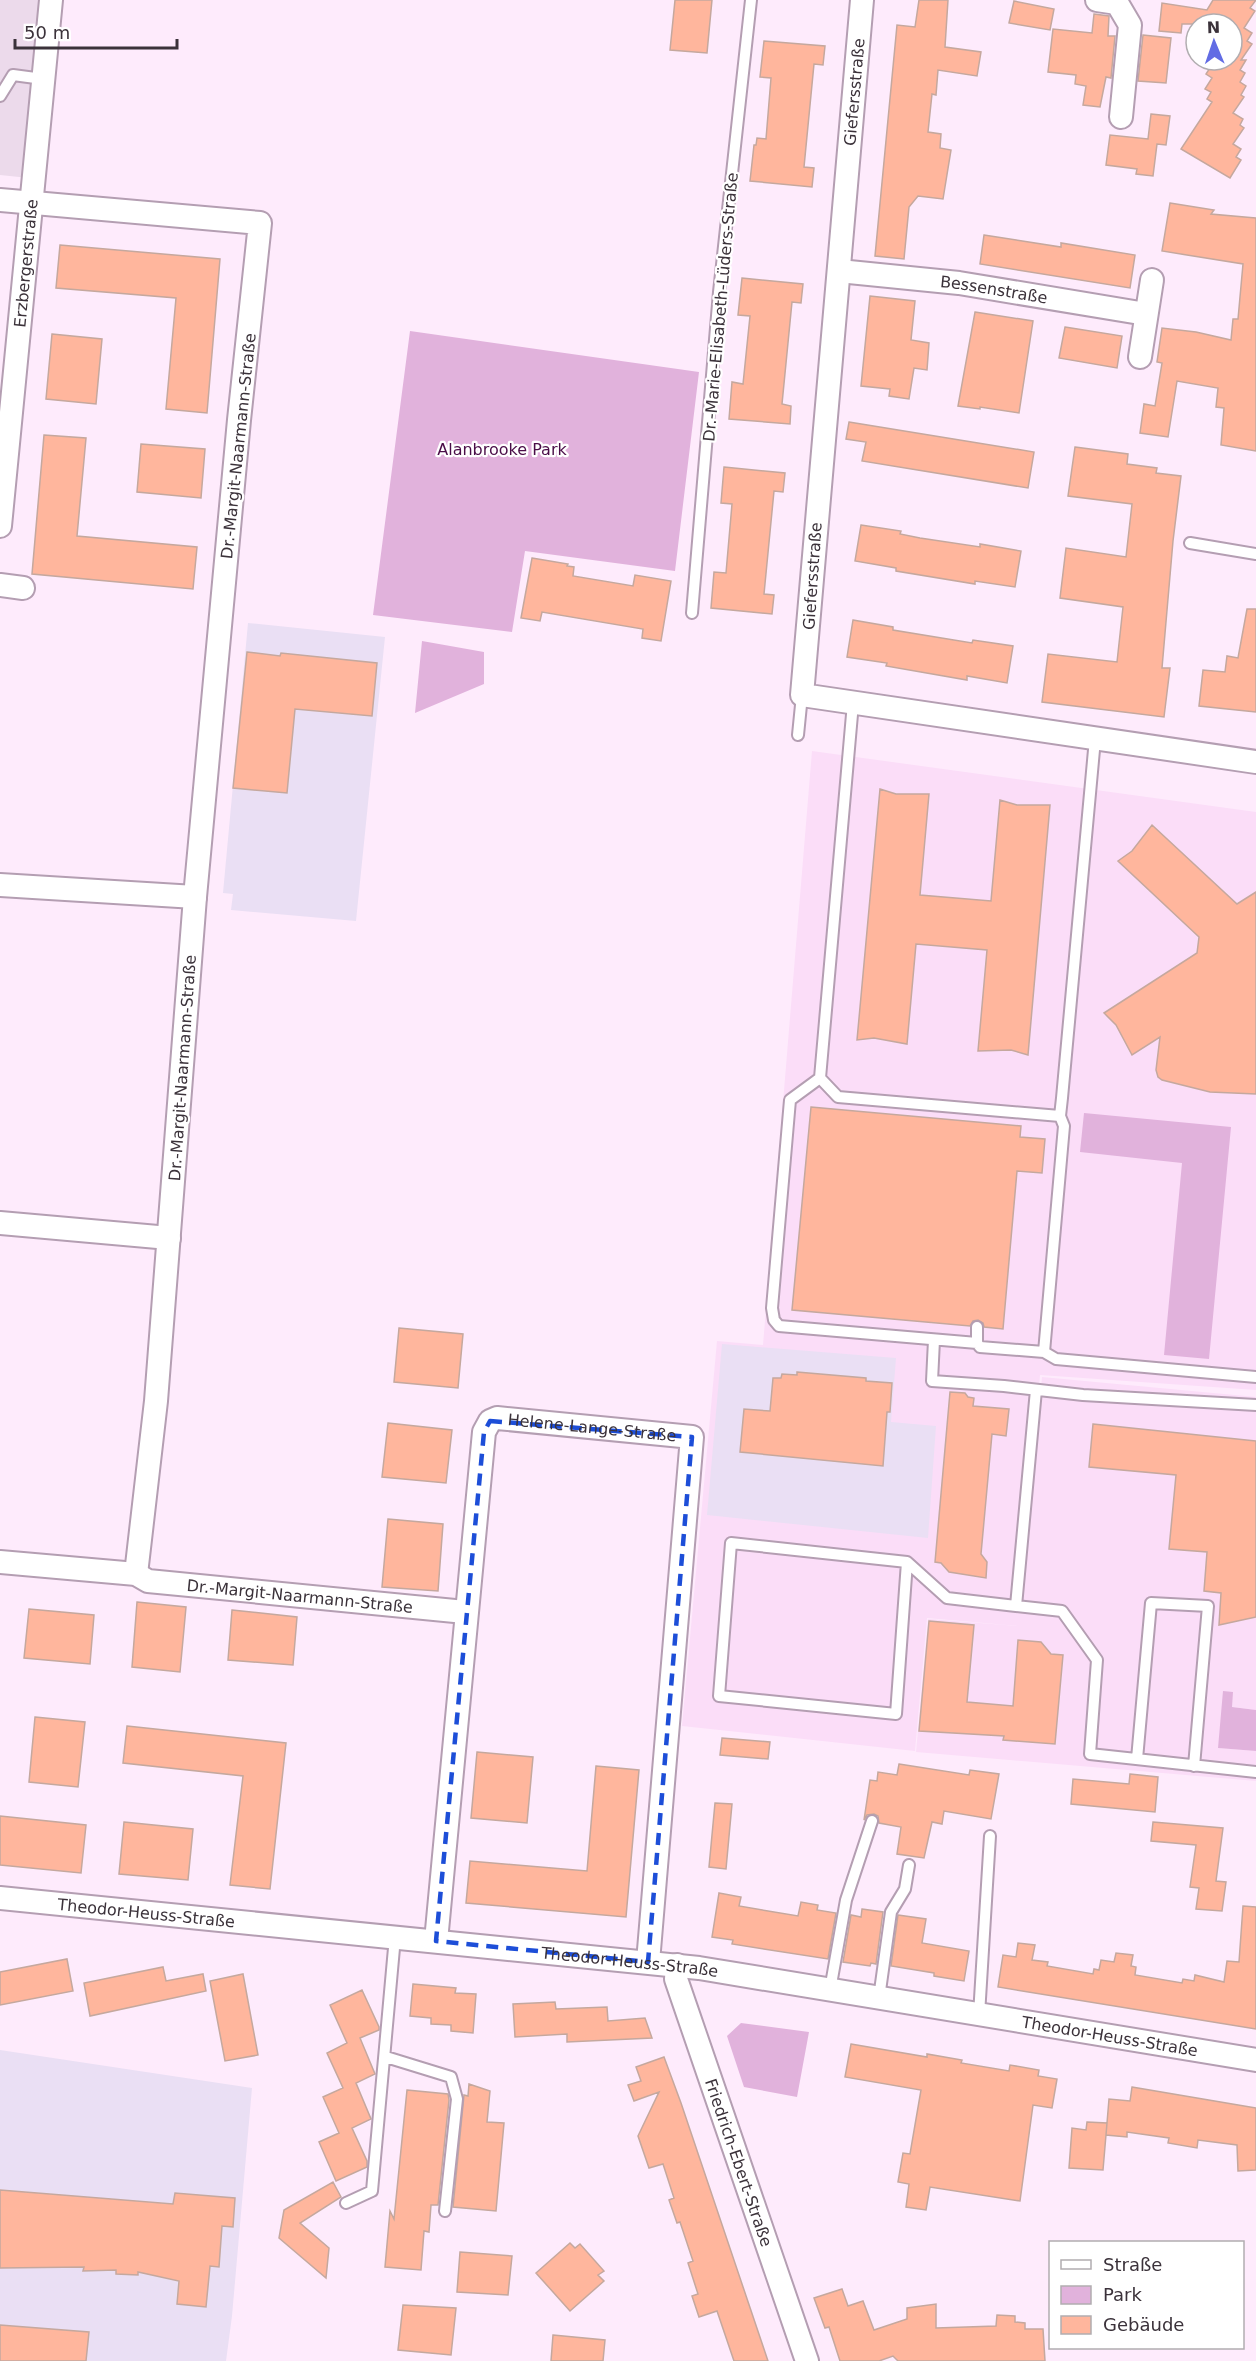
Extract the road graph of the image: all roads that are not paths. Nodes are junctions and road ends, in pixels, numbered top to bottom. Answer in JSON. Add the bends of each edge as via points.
{"nodes":[{"id":1,"x":51,"y":0,"type":"edge"},
{"id":2,"x":751,"y":0,"type":"edge"},
{"id":3,"x":862,"y":0,"type":"edge"},
{"id":4,"x":1097,"y":0,"type":"edge"},
{"id":5,"x":43,"y":79,"type":"junction"},
{"id":6,"x":0,"y":96,"type":"edge"},
{"id":7,"x":1121,"y":117,"type":"dead end"},
{"id":8,"x":0,"y":200,"type":"edge"},
{"id":9,"x":32,"y":203,"type":"junction"},
{"id":10,"x":839,"y":271,"type":"junction"},
{"id":11,"x":1152,"y":280,"type":"dead end"},
{"id":12,"x":1146,"y":314,"type":"junction"},
{"id":13,"x":1140,"y":357,"type":"dead end"},
{"id":14,"x":0,"y":526,"type":"edge"},
{"id":15,"x":1190,"y":543,"type":"dead end"},
{"id":16,"x":1256,"y":554,"type":"edge"},
{"id":17,"x":0,"y":585,"type":"edge"},
{"id":18,"x":23,"y":588,"type":"dead end"},
{"id":19,"x":692,"y":613,"type":"dead end"},
{"id":20,"x":802,"y":695,"type":"junction"},
{"id":21,"x":853,"y":703,"type":"junction"},
{"id":22,"x":798,"y":735,"type":"dead end"},
{"id":23,"x":1095,"y":740,"type":"junction"},
{"id":24,"x":1256,"y":762,"type":"edge"},
{"id":25,"x":0,"y":885,"type":"edge"},
{"id":26,"x":195,"y":897,"type":"junction"},
{"id":27,"x":820,"y":1078,"type":"junction"},
{"id":28,"x":1060,"y":1116,"type":"junction"},
{"id":29,"x":0,"y":1223,"type":"edge"},
{"id":30,"x":169,"y":1238,"type":"junction"},
{"id":31,"x":977,"y":1326,"type":"dead end"},
{"id":32,"x":934,"y":1340,"type":"junction"},
{"id":33,"x":977,"y":1343,"type":"junction"},
{"id":34,"x":1044,"y":1352,"type":"junction"},
{"id":35,"x":1256,"y":1377,"type":"edge"},
{"id":36,"x":1036,"y":1390,"type":"junction"},
{"id":37,"x":1256,"y":1405,"type":"edge"},
{"id":38,"x":0,"y":1562,"type":"edge"},
{"id":39,"x":907,"y":1562,"type":"junction"},
{"id":40,"x":136,"y":1574,"type":"junction"},
{"id":41,"x":1016,"y":1606,"type":"junction"},
{"id":42,"x":465,"y":1612,"type":"junction"},
{"id":43,"x":1137,"y":1760,"type":"junction"},
{"id":44,"x":1194,"y":1766,"type":"junction"},
{"id":45,"x":1256,"y":1772,"type":"edge"},
{"id":46,"x":872,"y":1821,"type":"dead end"},
{"id":47,"x":990,"y":1836,"type":"dead end"},
{"id":48,"x":909,"y":1865,"type":"dead end"},
{"id":49,"x":0,"y":1898,"type":"edge"},
{"id":50,"x":395,"y":1937,"type":"junction"},
{"id":51,"x":436,"y":1941,"type":"junction"},
{"id":52,"x":648,"y":1962,"type":"junction"},
{"id":53,"x":677,"y":1965,"type":"junction"},
{"id":54,"x":830,"y":1990,"type":"junction"},
{"id":55,"x":879,"y":1998,"type":"junction"},
{"id":56,"x":979,"y":2015,"type":"junction"},
{"id":57,"x":386,"y":2057,"type":"junction"},
{"id":58,"x":1256,"y":2060,"type":"edge"},
{"id":59,"x":346,"y":2203,"type":"dead end"},
{"id":60,"x":445,"y":2211,"type":"dead end"},
{"id":61,"x":807,"y":2361,"type":"edge"}],
"edges":[{"from":1,"to":5,"type":"street","name":"Erzbergerstraße"},
{"from":2,"to":19,"type":"lane","name":"Dr.-Marie-Elisabeth-Lüders-Straße","via":[[714,346]]},
{"from":3,"to":10,"type":"street","name":"Giefersstraße"},
{"from":4,"to":7,"type":"street","via":[[1117,3],[1130,25]]},
{"from":5,"to":6,"type":"lane","via":[[13,75]]},
{"from":5,"to":9,"type":"street","name":"Erzbergerstraße"},
{"from":8,"to":9,"type":"street"},
{"from":9,"to":14,"type":"street","name":"Erzbergerstraße"},
{"from":9,"to":26,"type":"street","name":"Dr.-Margit-Naarmann-Straße","via":[[261,223]]},
{"from":10,"to":12,"type":"street","name":"Bessenstraße","via":[[958,283]]},
{"from":10,"to":20,"type":"street","name":"Giefersstraße"},
{"from":11,"to":12,"type":"street"},
{"from":12,"to":13,"type":"street"},
{"from":15,"to":16,"type":"lane"},
{"from":17,"to":18,"type":"street"},
{"from":20,"to":21,"type":"street"},
{"from":20,"to":22,"type":"lane"},
{"from":21,"to":23,"type":"street"},
{"from":21,"to":27,"type":"lane"},
{"from":23,"to":24,"type":"street"},
{"from":23,"to":28,"type":"lane"},
{"from":25,"to":26,"type":"street"},
{"from":26,"to":30,"type":"street","name":"Dr.-Margit-Naarmann-Straße"},
{"from":27,"to":28,"type":"lane","via":[[838,1097]]},
{"from":27,"to":32,"type":"lane","via":[[790,1100],[774,1320],[779,1326]]},
{"from":28,"to":34,"type":"lane","via":[[1064,1126]]},
{"from":29,"to":30,"type":"street"},
{"from":30,"to":40,"type":"street","name":"Dr.-Margit-Naarmann-Straße"},
{"from":31,"to":33,"type":"lane"},
{"from":32,"to":33,"type":"lane"},
{"from":32,"to":36,"type":"lane","via":[[932,1381]]},
{"from":33,"to":34,"type":"lane","via":[[980,1347]]},
{"from":34,"to":35,"type":"lane","via":[[1056,1359]]},
{"from":36,"to":37,"type":"lane"},
{"from":36,"to":41,"type":"lane"},
{"from":38,"to":40,"type":"street","name":"Dr.-Margit-Naarmann-Straße"},
{"from":39,"to":39,"type":"lane","via":[[731,1543],[719,1696],[896,1714]]},
{"from":39,"to":41,"type":"lane","via":[[946,1598]]},
{"from":40,"to":42,"type":"street","name":"Dr.-Margit-Naarmann-Straße","via":[[148,1581]]},
{"from":41,"to":43,"type":"lane","via":[[1062,1611],[1097,1660],[1090,1754]]},
{"from":42,"to":51,"type":"street","name":"Helene-Lange-Straße"},
{"from":42,"to":52,"type":"street","name":"Helene-Lange-Straße","via":[[484,1432],[490,1421],[497,1418],[692,1437]]},
{"from":43,"to":44,"type":"lane"},
{"from":43,"to":44,"type":"lane","via":[[1151,1603],[1208,1606]]},
{"from":44,"to":45,"type":"lane"},
{"from":46,"to":54,"type":"lane","via":[[846,1900]]},
{"from":47,"to":56,"type":"lane"},
{"from":48,"to":55,"type":"lane","via":[[905,1889],[891,1912]]},
{"from":49,"to":50,"type":"street","name":"Theodor-Heuss-Straße"},
{"from":50,"to":51,"type":"street","name":"Theodor-Heuss-Straße"},
{"from":50,"to":57,"type":"lane"},
{"from":51,"to":52,"type":"street","name":"Theodor-Heuss-Straße"},
{"from":52,"to":53,"type":"street","name":"Theodor-Heuss-Straße"},
{"from":53,"to":54,"type":"street","name":"Theodor-Heuss-Straße"},
{"from":53,"to":61,"type":"street","name":"Friedrich-Ebert-Straße","via":[[676,1979]]},
{"from":54,"to":55,"type":"street","name":"Theodor-Heuss-Straße"},
{"from":55,"to":56,"type":"street","name":"Theodor-Heuss-Straße"},
{"from":56,"to":58,"type":"street","name":"Theodor-Heuss-Straße"},
{"from":57,"to":59,"type":"lane","via":[[372,2191]]},
{"from":57,"to":60,"type":"lane","via":[[451,2077],[457,2100]]}]}
